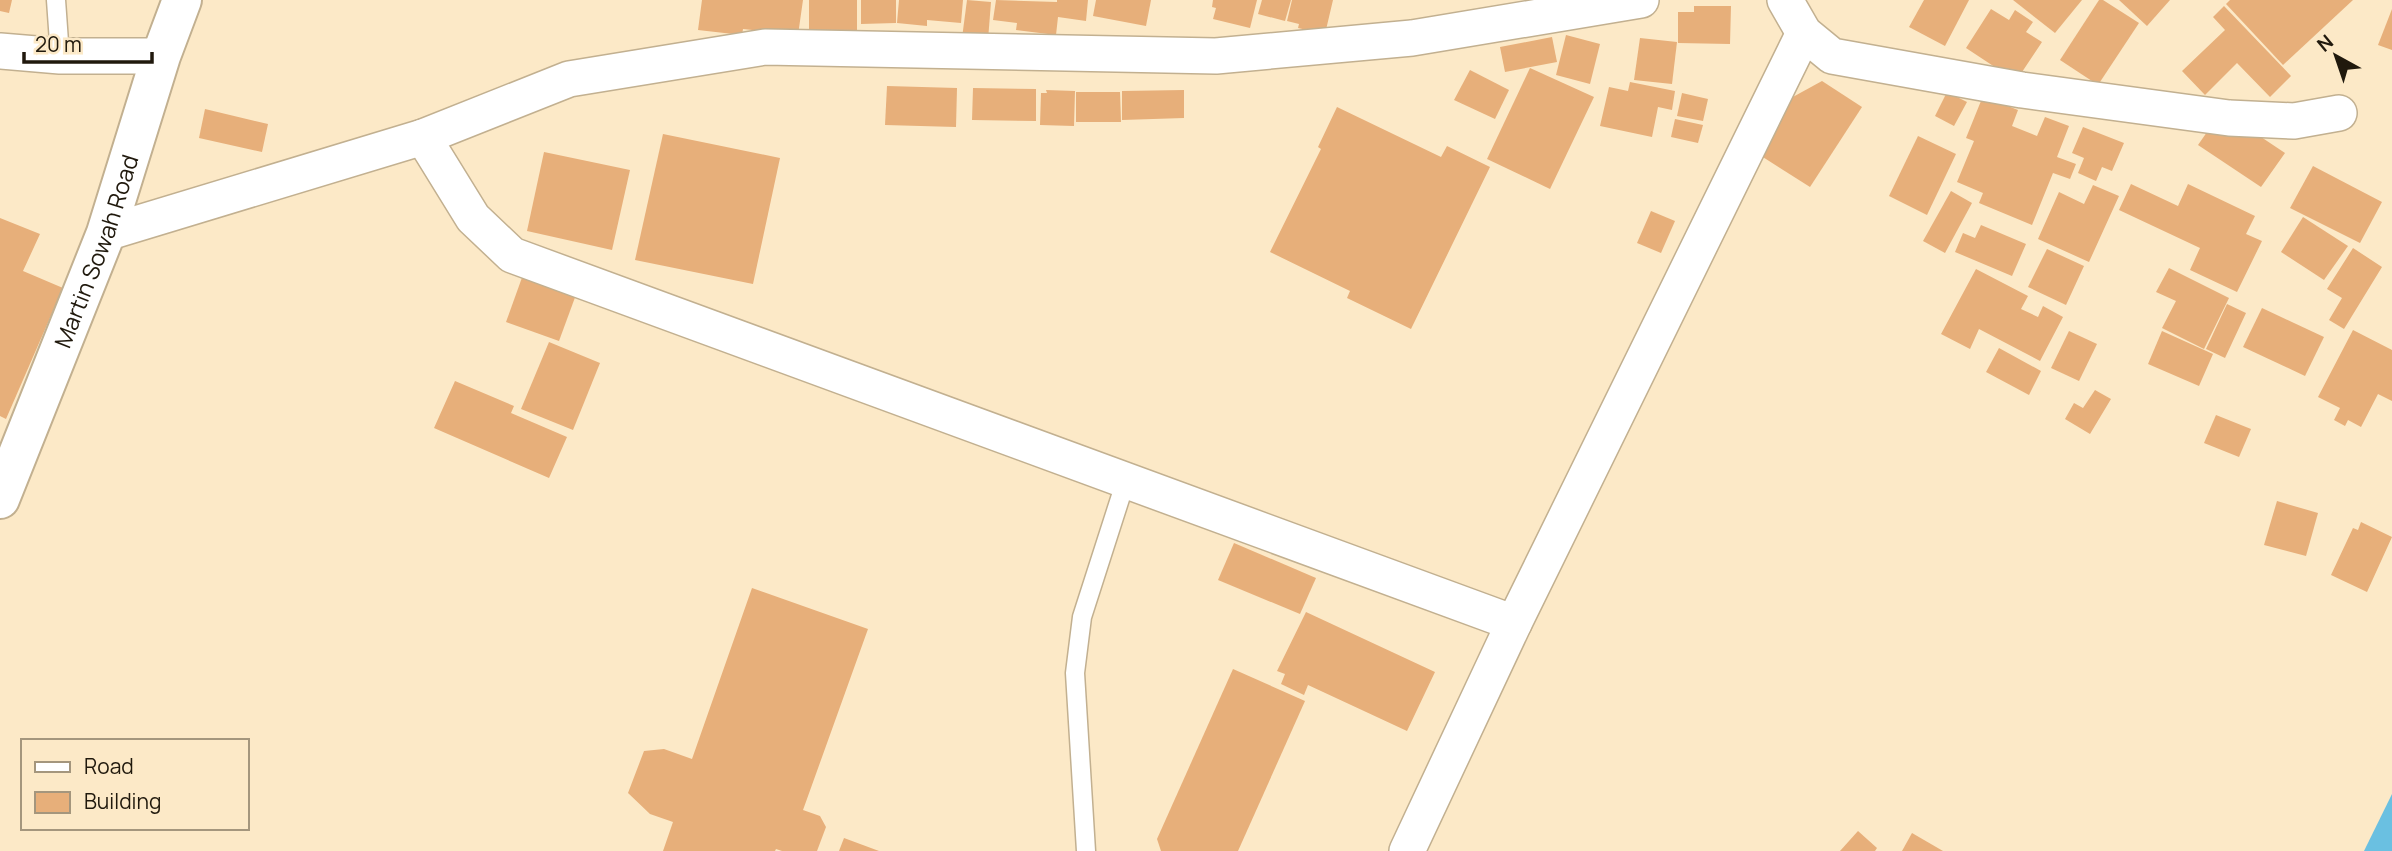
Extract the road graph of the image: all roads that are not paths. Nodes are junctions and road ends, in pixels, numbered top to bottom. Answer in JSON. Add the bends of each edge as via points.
{"nodes":[{"id":1,"x":56,"y":0,"type":"edge"},
{"id":2,"x":182,"y":0,"type":"edge"},
{"id":3,"x":1641,"y":0,"type":"edge"},
{"id":4,"x":1785,"y":0,"type":"edge"},
{"id":5,"x":1804,"y":33,"type":"junction"},
{"id":6,"x":0,"y":51,"type":"edge"},
{"id":7,"x":161,"y":56,"type":"junction"},
{"id":8,"x":60,"y":57,"type":"junction"},
{"id":9,"x":2339,"y":113,"type":"dead end"},
{"id":10,"x":424,"y":137,"type":"junction"},
{"id":11,"x":106,"y":233,"type":"junction"},
{"id":12,"x":1126,"y":480,"type":"junction"},
{"id":13,"x":0,"y":499,"type":"edge"},
{"id":14,"x":1514,"y":623,"type":"junction"},
{"id":15,"x":1086,"y":851,"type":"edge"},
{"id":16,"x":1407,"y":851,"type":"edge"}],
"edges":[{"from":1,"to":8,"type":"lane"},
{"from":2,"to":7,"type":"street","name":"Martin Sowah Road"},
{"from":3,"to":10,"type":"street","via":[[1412,37],[1216,56],[765,47],[569,79]]},
{"from":4,"to":5,"type":"street"},
{"from":5,"to":9,"type":"street","via":[[1832,56],[2022,90],[2228,118],[2294,121]]},
{"from":5,"to":14,"type":"street"},
{"from":6,"to":8,"type":"street"},
{"from":7,"to":8,"type":"street"},
{"from":7,"to":11,"type":"street","name":"Martin Sowah Road"},
{"from":10,"to":11,"type":"street"},
{"from":10,"to":12,"type":"street","via":[[472,218],[512,255]]},
{"from":11,"to":13,"type":"street","name":"Martin Sowah Road"},
{"from":12,"to":14,"type":"street"},
{"from":12,"to":15,"type":"lane","via":[[1082,617],[1074,673]]},
{"from":14,"to":16,"type":"street"}]}
